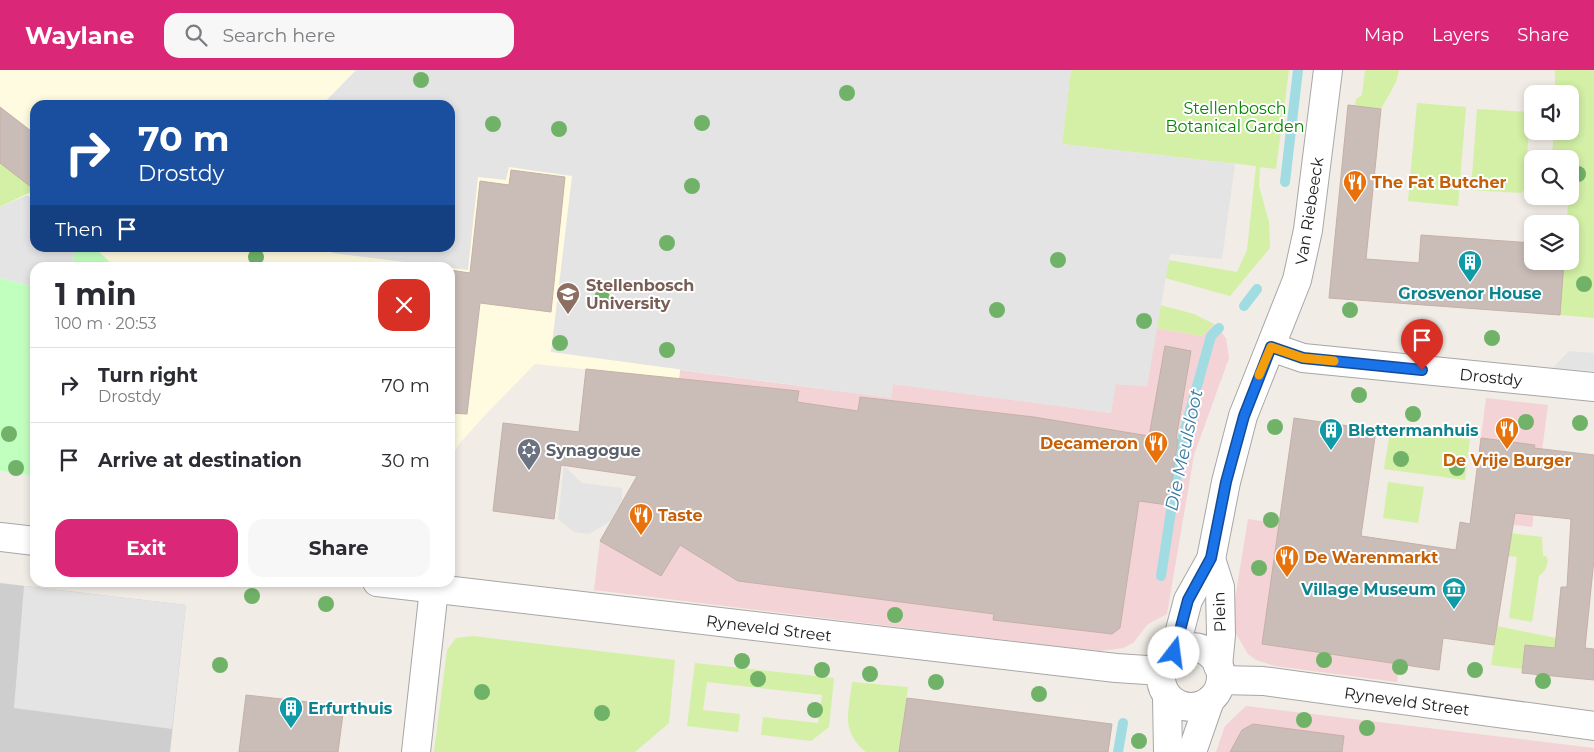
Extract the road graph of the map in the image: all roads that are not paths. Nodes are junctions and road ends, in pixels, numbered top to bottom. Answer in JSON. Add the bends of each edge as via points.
{"nodes":[{"id":1,"x":1328,"y":70,"type":"edge"},
{"id":2,"x":1271,"y":347,"type":"junction"},
{"id":3,"x":1594,"y":387,"type":"edge"},
{"id":4,"x":0,"y":537,"type":"edge"},
{"id":5,"x":30,"y":540,"type":"edge"},
{"id":6,"x":1211,"y":558,"type":"junction"},
{"id":7,"x":418,"y":587,"type":"edge"},
{"id":8,"x":434,"y":589,"type":"junction"},
{"id":9,"x":1168,"y":673,"type":"junction"},
{"id":10,"x":1216,"y":682,"type":"junction"},
{"id":11,"x":1594,"y":726,"type":"edge"},
{"id":12,"x":416,"y":752,"type":"edge"},
{"id":13,"x":1168,"y":752,"type":"edge"},
{"id":14,"x":1192,"y":752,"type":"edge"}],
"edges":[{"from":1,"to":2,"type":"street","name":"Van Riebeeck","via":[[1303,255],[1297,280]]},
{"from":2,"to":3,"type":"street","name":"Drostdy","via":[[1303,358]]},
{"from":2,"to":6,"type":"street","name":"Plein","via":[[1244,416],[1226,482]]},
{"from":4,"to":5,"type":"street"},
{"from":6,"to":9,"type":"street","name":"Plein","via":[[1188,600]]},
{"from":6,"to":10,"type":"street","name":"Plein","via":[[1220,587],[1221,635]]},
{"from":7,"to":8,"type":"street","name":"Ryneveld Street"},
{"from":8,"to":9,"type":"street","name":"Ryneveld Street"},
{"from":8,"to":12,"type":"street"},
{"from":9,"to":10,"type":"street","via":[[1174,702],[1193,707]]},
{"from":9,"to":10,"type":"street","via":[[1182,649],[1199,649],[1207,652]]},
{"from":9,"to":13,"type":"street","name":"Plein"},
{"from":10,"to":11,"type":"street","name":"Ryneveld Street","via":[[1263,681]]},
{"from":10,"to":14,"type":"street","name":"Plein"}]}
